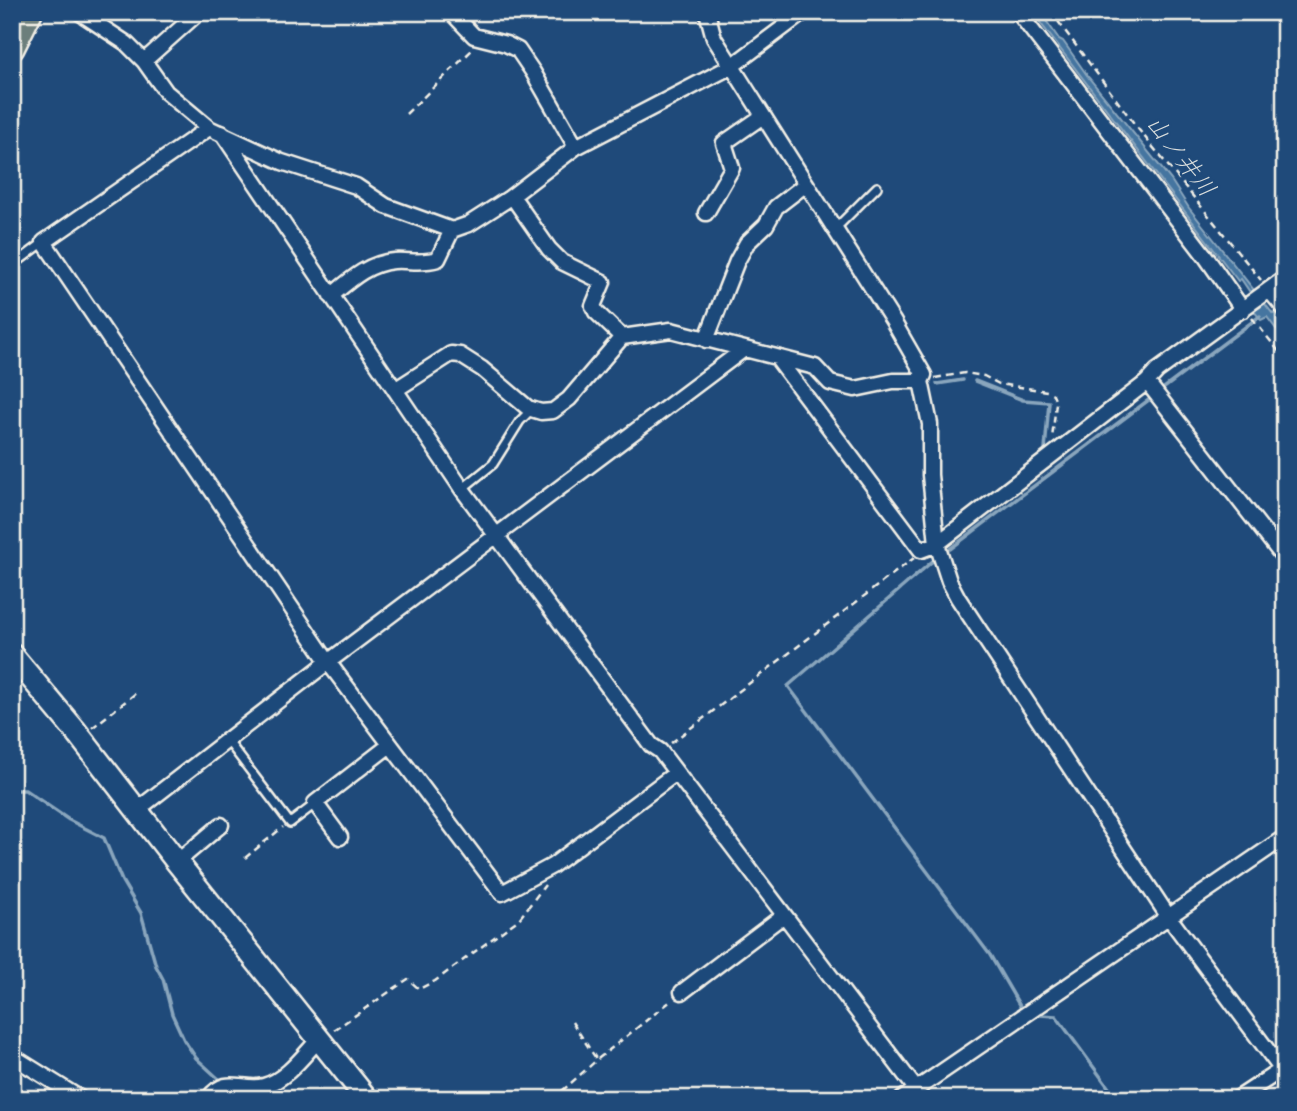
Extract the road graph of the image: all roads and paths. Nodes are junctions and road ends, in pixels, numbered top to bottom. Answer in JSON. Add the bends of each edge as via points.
{"nodes":[{"id":1,"x":30,"y":12,"type":"edge"},
{"id":2,"x":79,"y":12,"type":"edge"},
{"id":3,"x":199,"y":12,"type":"edge"},
{"id":4,"x":451,"y":12,"type":"edge"},
{"id":5,"x":706,"y":12,"type":"edge"},
{"id":6,"x":804,"y":12,"type":"edge"},
{"id":7,"x":1018,"y":12,"type":"edge"},
{"id":8,"x":1051,"y":12,"type":"edge"},
{"id":9,"x":481,"y":38,"type":"junction"},
{"id":10,"x":12,"y":48,"type":"edge"},
{"id":11,"x":144,"y":61,"type":"junction"},
{"id":12,"x":732,"y":66,"type":"junction"},
{"id":13,"x":406,"y":114,"type":"dead end"},
{"id":14,"x":764,"y":116,"type":"junction"},
{"id":15,"x":215,"y":131,"type":"junction"},
{"id":16,"x":576,"y":147,"type":"junction"},
{"id":17,"x":806,"y":184,"type":"junction"},
{"id":18,"x":877,"y":187,"type":"dead end"},
{"id":19,"x":512,"y":196,"type":"junction"},
{"id":20,"x":706,"y":213,"type":"dead end"},
{"id":21,"x":835,"y":229,"type":"junction"},
{"id":22,"x":452,"y":230,"type":"junction"},
{"id":23,"x":44,"y":242,"type":"junction"},
{"id":24,"x":12,"y":266,"type":"edge"},
{"id":25,"x":1285,"y":278,"type":"edge"},
{"id":26,"x":1269,"y":290,"type":"junction"},
{"id":27,"x":331,"y":296,"type":"junction"},
{"id":28,"x":1244,"y":309,"type":"junction"},
{"id":29,"x":1285,"y":309,"type":"edge"},
{"id":30,"x":622,"y":337,"type":"junction"},
{"id":31,"x":706,"y":340,"type":"junction"},
{"id":32,"x":743,"y":350,"type":"junction"},
{"id":33,"x":777,"y":358,"type":"junction"},
{"id":34,"x":1285,"y":359,"type":"edge"},
{"id":35,"x":921,"y":381,"type":"junction"},
{"id":36,"x":1147,"y":382,"type":"junction"},
{"id":37,"x":395,"y":390,"type":"junction"},
{"id":38,"x":532,"y":409,"type":"junction"},
{"id":39,"x":1055,"y":452,"type":"junction"},
{"id":40,"x":462,"y":489,"type":"junction"},
{"id":41,"x":496,"y":536,"type":"junction"},
{"id":42,"x":937,"y":544,"type":"junction"},
{"id":43,"x":921,"y":550,"type":"junction"},
{"id":44,"x":1285,"y":559,"type":"edge"},
{"id":45,"x":12,"y":655,"type":"edge"},
{"id":46,"x":328,"y":662,"type":"junction"},
{"id":47,"x":136,"y":693,"type":"dead end"},
{"id":48,"x":80,"y":736,"type":"junction"},
{"id":49,"x":226,"y":740,"type":"junction"},
{"id":50,"x":390,"y":744,"type":"junction"},
{"id":51,"x":660,"y":751,"type":"junction"},
{"id":52,"x":676,"y":773,"type":"junction"},
{"id":53,"x":315,"y":804,"type":"junction"},
{"id":54,"x":137,"y":810,"type":"junction"},
{"id":55,"x":289,"y":822,"type":"junction"},
{"id":56,"x":220,"y":825,"type":"dead end"},
{"id":57,"x":340,"y":837,"type":"dead end"},
{"id":58,"x":1285,"y":837,"type":"edge"},
{"id":59,"x":245,"y":858,"type":"dead end"},
{"id":60,"x":558,"y":861,"type":"junction"},
{"id":61,"x":177,"y":862,"type":"junction"},
{"id":62,"x":784,"y":915,"type":"junction"},
{"id":63,"x":1168,"y":916,"type":"junction"},
{"id":64,"x":682,"y":992,"type":"joint"},
{"id":65,"x":572,"y":1022,"type":"dead end"},
{"id":66,"x":319,"y":1039,"type":"junction"},
{"id":67,"x":12,"y":1056,"type":"edge"},
{"id":68,"x":597,"y":1060,"type":"junction"},
{"id":69,"x":1283,"y":1072,"type":"edge"},
{"id":70,"x":916,"y":1089,"type":"junction"},
{"id":71,"x":80,"y":1099,"type":"edge"},
{"id":72,"x":208,"y":1099,"type":"edge"},
{"id":73,"x":367,"y":1099,"type":"edge"},
{"id":74,"x":554,"y":1099,"type":"edge"},
{"id":75,"x":902,"y":1099,"type":"edge"},
{"id":76,"x":1237,"y":1099,"type":"edge"}],
"edges":[{"from":1,"to":10,"type":"main road"},
{"from":2,"to":11,"type":"street","via":[[126,43]]},
{"from":3,"to":11,"type":"street"},
{"from":4,"to":9,"type":"street"},
{"from":5,"to":12,"type":"street","via":[[714,38]]},
{"from":6,"to":12,"type":"street"},
{"from":7,"to":28,"type":"street"},
{"from":8,"to":26,"type":"path","via":[[1139,130]]},
{"from":9,"to":13,"type":"path"},
{"from":9,"to":16,"type":"street","via":[[518,50]]},
{"from":11,"to":15,"type":"street","via":[[166,92]]},
{"from":12,"to":14,"type":"street"},
{"from":12,"to":16,"type":"street"},
{"from":14,"to":17,"type":"street"},
{"from":14,"to":20,"type":"street","via":[[724,143],[732,168]]},
{"from":15,"to":22,"type":"street","via":[[282,162],[356,186],[386,206]]},
{"from":15,"to":23,"type":"street"},
{"from":15,"to":27,"type":"street"},
{"from":16,"to":19,"type":"street"},
{"from":17,"to":21,"type":"street"},
{"from":17,"to":31,"type":"street","via":[[776,207],[766,225],[747,243]]},
{"from":18,"to":21,"type":"lane"},
{"from":19,"to":22,"type":"street"},
{"from":19,"to":30,"type":"street","via":[[549,249],[603,282],[593,306]]},
{"from":21,"to":35,"type":"street","via":[[924,374]]},
{"from":22,"to":27,"type":"street","via":[[438,259],[377,264]]},
{"from":23,"to":24,"type":"lane"},
{"from":23,"to":46,"type":"street"},
{"from":25,"to":26,"type":"street"},
{"from":26,"to":28,"type":"street"},
{"from":26,"to":29,"type":"street"},
{"from":27,"to":37,"type":"street"},
{"from":28,"to":34,"type":"path"},
{"from":28,"to":36,"type":"street"},
{"from":30,"to":31,"type":"street","via":[[671,330]]},
{"from":30,"to":38,"type":"street","via":[[553,411]]},
{"from":31,"to":32,"type":"street"},
{"from":32,"to":33,"type":"street"},
{"from":32,"to":41,"type":"street"},
{"from":33,"to":35,"type":"street","via":[[815,367],[831,383],[855,389]]},
{"from":33,"to":43,"type":"street"},
{"from":35,"to":39,"type":"path","via":[[965,373],[1053,394]]},
{"from":35,"to":42,"type":"street","via":[[930,424]]},
{"from":36,"to":39,"type":"street"},
{"from":36,"to":44,"type":"street"},
{"from":37,"to":38,"type":"street","via":[[451,354],[460,355]]},
{"from":37,"to":40,"type":"street"},
{"from":38,"to":40,"type":"lane","via":[[493,464]]},
{"from":39,"to":42,"type":"street"},
{"from":40,"to":41,"type":"street"},
{"from":41,"to":46,"type":"street"},
{"from":41,"to":51,"type":"street","via":[[651,745]]},
{"from":42,"to":43,"type":"street"},
{"from":42,"to":63,"type":"street","via":[[958,598]]},
{"from":43,"to":51,"type":"path"},
{"from":45,"to":48,"type":"street"},
{"from":46,"to":49,"type":"street"},
{"from":46,"to":50,"type":"street"},
{"from":47,"to":48,"type":"path"},
{"from":48,"to":54,"type":"street"},
{"from":49,"to":54,"type":"street"},
{"from":49,"to":55,"type":"lane"},
{"from":50,"to":53,"type":"street"},
{"from":50,"to":60,"type":"street","via":[[502,893]]},
{"from":51,"to":52,"type":"street"},
{"from":52,"to":60,"type":"street"},
{"from":52,"to":62,"type":"street"},
{"from":53,"to":55,"type":"lane"},
{"from":53,"to":57,"type":"street"},
{"from":54,"to":61,"type":"street"},
{"from":55,"to":59,"type":"path"},
{"from":56,"to":61,"type":"street"},
{"from":58,"to":63,"type":"street"},
{"from":60,"to":66,"type":"path","via":[[559,867],[519,919],[435,981],[419,989],[408,979]]},
{"from":61,"to":66,"type":"street"},
{"from":62,"to":64,"type":"street"},
{"from":62,"to":70,"type":"street"},
{"from":63,"to":69,"type":"street"},
{"from":63,"to":70,"type":"street"},
{"from":64,"to":68,"type":"path"},
{"from":65,"to":68,"type":"path"},
{"from":66,"to":72,"type":"street","via":[[283,1076],[265,1086],[235,1084],[214,1091]]},
{"from":66,"to":73,"type":"street"},
{"from":67,"to":71,"type":"street"},
{"from":68,"to":74,"type":"path"},
{"from":69,"to":76,"type":"street"},
{"from":70,"to":75,"type":"street"}]}
